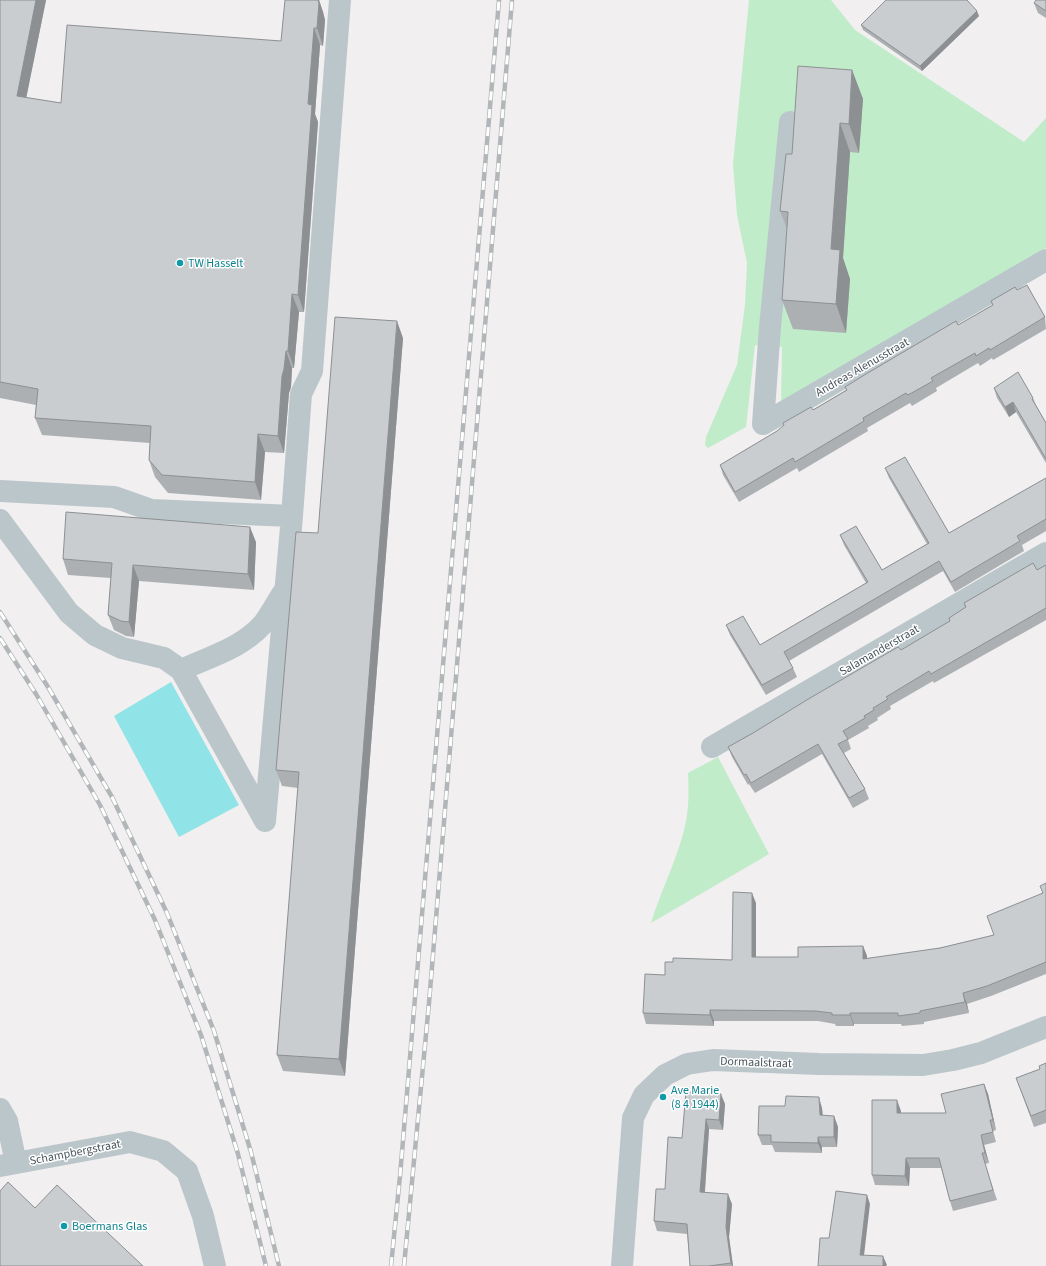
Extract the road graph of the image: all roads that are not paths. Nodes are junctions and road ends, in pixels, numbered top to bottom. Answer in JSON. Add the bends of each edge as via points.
{"nodes":[{"id":1,"x":340,"y":0,"type":"edge"},
{"id":2,"x":790,"y":122,"type":"dead end"},
{"id":3,"x":1046,"y":260,"type":"edge"},
{"id":4,"x":0,"y":491,"type":"edge"},
{"id":5,"x":292,"y":516,"type":"junction"},
{"id":6,"x":0,"y":520,"type":"edge"},
{"id":7,"x":1046,"y":553,"type":"edge"},
{"id":8,"x":286,"y":588,"type":"junction"},
{"id":9,"x":182,"y":670,"type":"junction"},
{"id":10,"x":712,"y":747,"type":"dead end"},
{"id":11,"x":1046,"y":1027,"type":"edge"},
{"id":12,"x":0,"y":1109,"type":"edge"},
{"id":13,"x":8,"y":1165,"type":"edge"},
{"id":14,"x":215,"y":1266,"type":"edge"},
{"id":15,"x":622,"y":1266,"type":"edge"}],
"edges":[{"from":1,"to":5,"type":"street","via":[[312,371],[301,394]]},
{"from":2,"to":3,"type":"street","name":"Andreas Alenusstraat","via":[[763,424]]},
{"from":4,"to":5,"type":"street","via":[[114,497],[151,510]]},
{"from":5,"to":8,"type":"street"},
{"from":6,"to":9,"type":"street","via":[[69,613],[95,634],[122,648],[164,658]]},
{"from":7,"to":10,"type":"street","name":"Salamanderstraat"},
{"from":8,"to":9,"type":"street","via":[[262,624],[244,641]]},
{"from":8,"to":9,"type":"street","via":[[265,821]]},
{"from":11,"to":15,"type":"street","name":"Dormaalstraat","via":[[981,1053],[923,1065],[713,1060],[688,1064],[664,1075],[644,1095],[633,1118]]},
{"from":12,"to":13,"type":"street","via":[[7,1121]]},
{"from":13,"to":14,"type":"street","name":"Schampbergstraat","via":[[130,1142],[162,1151],[187,1171],[203,1216]]}]}
